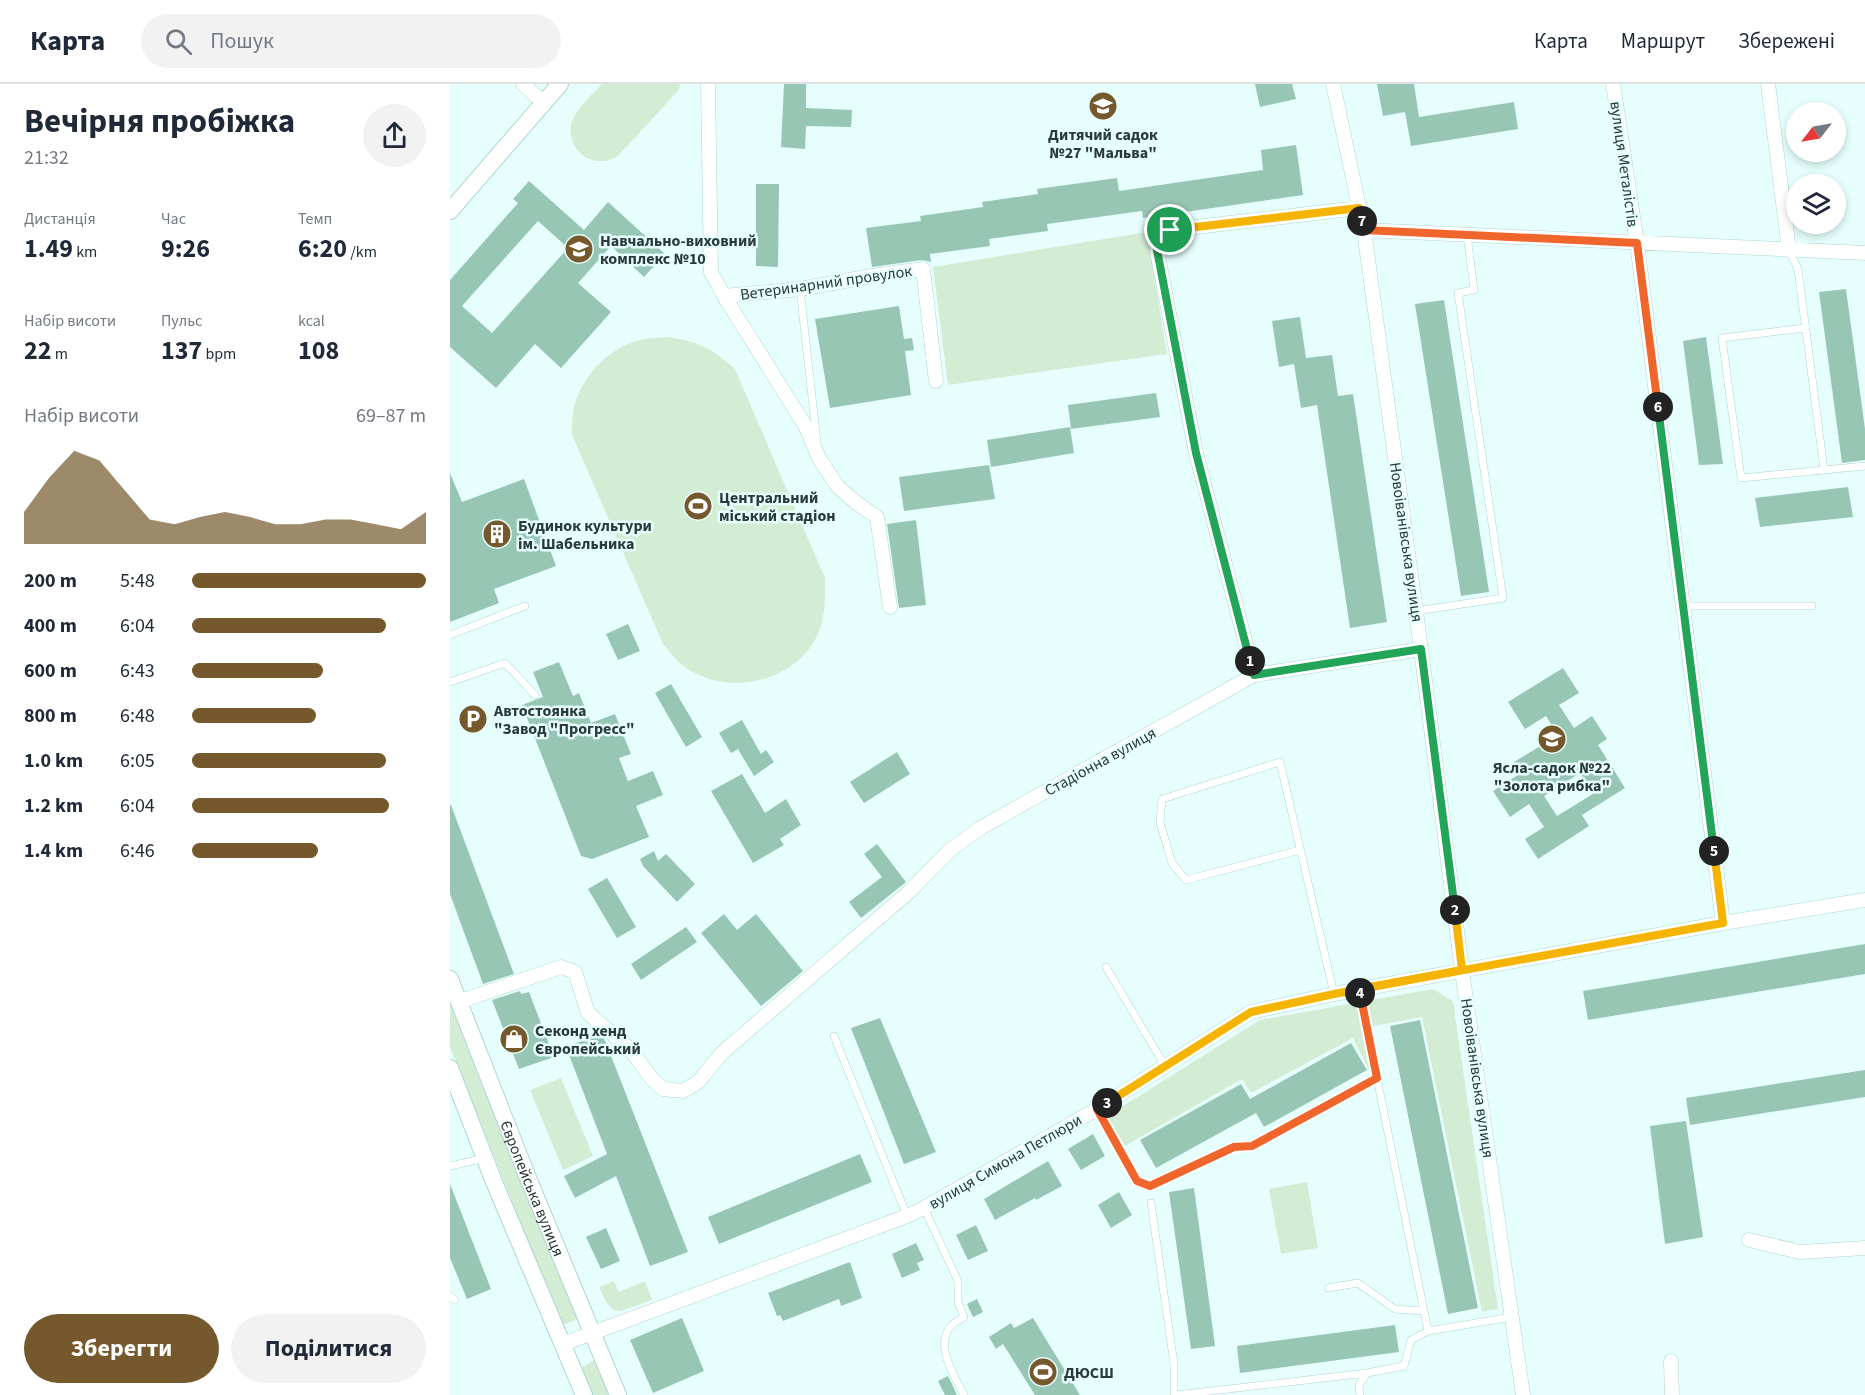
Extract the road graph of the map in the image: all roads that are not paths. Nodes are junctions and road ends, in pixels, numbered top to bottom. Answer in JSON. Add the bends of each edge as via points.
{"nodes":[{"id":1,"x":523,"y":84,"type":"edge"},
{"id":2,"x":560,"y":84,"type":"edge"},
{"id":3,"x":708,"y":84,"type":"edge"},
{"id":4,"x":1333,"y":84,"type":"edge"},
{"id":5,"x":1614,"y":84,"type":"edge"},
{"id":6,"x":1768,"y":84,"type":"edge"},
{"id":7,"x":544,"y":103,"type":"junction"},
{"id":8,"x":1359,"y":208,"type":"junction"},
{"id":9,"x":450,"y":211,"type":"edge"},
{"id":10,"x":1364,"y":230,"type":"junction"},
{"id":11,"x":1467,"y":235,"type":"junction"},
{"id":12,"x":1637,"y":243,"type":"junction"},
{"id":13,"x":1790,"y":250,"type":"junction"},
{"id":14,"x":1865,"y":253,"type":"edge"},
{"id":15,"x":800,"y":289,"type":"junction"},
{"id":16,"x":724,"y":296,"type":"junction"},
{"id":17,"x":1805,"y":328,"type":"junction"},
{"id":18,"x":936,"y":381,"type":"dead end"},
{"id":19,"x":819,"y":458,"type":"junction"},
{"id":20,"x":1865,"y":466,"type":"edge"},
{"id":21,"x":1824,"y":470,"type":"junction"},
{"id":22,"x":525,"y":606,"type":"dead end"},
{"id":23,"x":890,"y":606,"type":"dead end"},
{"id":24,"x":1683,"y":606,"type":"junction"},
{"id":25,"x":1812,"y":606,"type":"dead end"},
{"id":26,"x":1416,"y":611,"type":"junction"},
{"id":27,"x":450,"y":635,"type":"edge"},
{"id":28,"x":1421,"y":649,"type":"junction"},
{"id":29,"x":1254,"y":675,"type":"junction"},
{"id":30,"x":450,"y":682,"type":"edge"},
{"id":31,"x":535,"y":695,"type":"dead end"},
{"id":32,"x":1300,"y":850,"type":"junction"},
{"id":33,"x":1865,"y":900,"type":"edge"},
{"id":34,"x":1723,"y":923,"type":"junction"},
{"id":35,"x":1106,"y":967,"type":"dead end"},
{"id":36,"x":1462,"y":970,"type":"junction"},
{"id":37,"x":450,"y":979,"type":"edge"},
{"id":38,"x":1359,"y":989,"type":"junction"},
{"id":39,"x":1334,"y":994,"type":"junction"},
{"id":40,"x":458,"y":1002,"type":"junction"},
{"id":41,"x":834,"y":1036,"type":"dead end"},
{"id":42,"x":1165,"y":1066,"type":"junction"},
{"id":43,"x":450,"y":1068,"type":"edge"},
{"id":44,"x":1377,"y":1078,"type":"junction"},
{"id":45,"x":1097,"y":1109,"type":"junction"},
{"id":46,"x":485,"y":1158,"type":"junction"},
{"id":47,"x":450,"y":1166,"type":"edge"},
{"id":48,"x":1150,"y":1203,"type":"dead end"},
{"id":49,"x":924,"y":1208,"type":"junction"},
{"id":50,"x":907,"y":1216,"type":"junction"},
{"id":51,"x":1749,"y":1240,"type":"dead end"},
{"id":52,"x":1865,"y":1248,"type":"edge"},
{"id":53,"x":1328,"y":1288,"type":"dead end"},
{"id":54,"x":1424,"y":1311,"type":"junction"},
{"id":55,"x":1512,"y":1317,"type":"junction"},
{"id":56,"x":1428,"y":1331,"type":"junction"},
{"id":57,"x":593,"y":1334,"type":"junction"},
{"id":58,"x":562,"y":1344,"type":"junction"},
{"id":59,"x":1671,"y":1361,"type":"dead end"},
{"id":60,"x":1367,"y":1372,"type":"junction"},
{"id":61,"x":584,"y":1395,"type":"edge"},
{"id":62,"x":618,"y":1395,"type":"edge"},
{"id":63,"x":964,"y":1395,"type":"edge"},
{"id":64,"x":1175,"y":1395,"type":"edge"},
{"id":65,"x":1360,"y":1395,"type":"edge"},
{"id":66,"x":1523,"y":1395,"type":"edge"},
{"id":67,"x":1672,"y":1395,"type":"edge"}],
"edges":[{"from":1,"to":7,"type":"street"},
{"from":2,"to":7,"type":"street"},
{"from":3,"to":16,"type":"street","name":"Ветеринарний провулок","via":[[711,272]]},
{"from":4,"to":8,"type":"street","name":"Новоіванівська вулиця"},
{"from":5,"to":12,"type":"street","name":"вулиця Металістів"},
{"from":6,"to":13,"type":"street"},
{"from":7,"to":9,"type":"street"},
{"from":8,"to":10,"type":"street","name":"Новоіванівська вулиця"},
{"from":8,"to":29,"type":"street","via":[[1170,230],[1159,237],[1157,250],[1196,453]]},
{"from":10,"to":11,"type":"street"},
{"from":10,"to":26,"type":"street","name":"Новоіванівська вулиця"},
{"from":11,"to":12,"type":"street"},
{"from":11,"to":26,"type":"lane","via":[[1474,290],[1458,293],[1503,598]]},
{"from":12,"to":13,"type":"street"},
{"from":12,"to":24,"type":"street","name":"вулиця Металістів"},
{"from":13,"to":14,"type":"street"},
{"from":13,"to":17,"type":"lane","via":[[1798,268]]},
{"from":15,"to":16,"type":"street","name":"Ветеринарний провулок"},
{"from":15,"to":18,"type":"street","name":"Ветеринарний провулок","via":[[923,269]]},
{"from":15,"to":19,"type":"lane"},
{"from":16,"to":19,"type":"street","via":[[807,427]]},
{"from":17,"to":21,"type":"lane"},
{"from":17,"to":21,"type":"lane","via":[[1722,338],[1741,478]]},
{"from":19,"to":23,"type":"street","via":[[837,486],[877,517]]},
{"from":20,"to":21,"type":"lane"},
{"from":22,"to":27,"type":"lane"},
{"from":24,"to":25,"type":"lane"},
{"from":24,"to":34,"type":"street","name":"вулиця Металістів"},
{"from":26,"to":28,"type":"street","name":"Новоіванівська вулиця"},
{"from":28,"to":29,"type":"street"},
{"from":28,"to":36,"type":"street","name":"Новоіванівська вулиця"},
{"from":29,"to":40,"type":"street","name":"Стадіонна вулиця","via":[[982,827],[950,850],[910,891],[722,1053],[698,1082],[683,1091],[663,1089],[630,1049],[588,1013],[575,972],[569,969],[561,967]]},
{"from":30,"to":31,"type":"lane","via":[[505,663]]},
{"from":32,"to":32,"type":"lane","via":[[1280,762],[1162,799],[1160,823],[1172,863],[1186,880]]},
{"from":32,"to":39,"type":"lane"},
{"from":33,"to":34,"type":"street","name":"вулиця Симона Петлюри"},
{"from":34,"to":36,"type":"street","name":"вулиця Симона Петлюри"},
{"from":35,"to":42,"type":"lane"},
{"from":36,"to":38,"type":"street","name":"вулиця Симона Петлюри"},
{"from":36,"to":55,"type":"street","name":"Новоіванівська вулиця"},
{"from":37,"to":40,"type":"street","name":"Європейська вулиця"},
{"from":38,"to":39,"type":"street","name":"вулиця Симона Петлюри"},
{"from":38,"to":44,"type":"lane"},
{"from":39,"to":42,"type":"street","name":"вулиця Симона Петлюри","via":[[1251,1012]]},
{"from":40,"to":57,"type":"street","name":"Європейська вулиця"},
{"from":41,"to":50,"type":"lane"},
{"from":42,"to":45,"type":"street","name":"вулиця Симона Петлюри"},
{"from":43,"to":46,"type":"street","name":"Європейська вулиця"},
{"from":44,"to":45,"type":"lane","via":[[1252,1146],[1234,1147],[1150,1186],[1137,1181]]},
{"from":44,"to":54,"type":"lane"},
{"from":45,"to":49,"type":"street","name":"вулиця Симона Петлюри"},
{"from":46,"to":47,"type":"lane"},
{"from":46,"to":58,"type":"street","name":"Європейська вулиця"},
{"from":48,"to":64,"type":"lane","via":[[1174,1364]]},
{"from":49,"to":50,"type":"street","name":"вулиця Симона Петлюри"},
{"from":49,"to":63,"type":"lane","via":[[958,1281],[958,1302],[964,1317],[952,1325],[946,1337],[945,1356]]},
{"from":50,"to":57,"type":"street","name":"вулиця Симона Петлюри"},
{"from":51,"to":52,"type":"street","via":[[1800,1252]]},
{"from":53,"to":54,"type":"lane","via":[[1358,1283],[1395,1309]]},
{"from":54,"to":56,"type":"lane"},
{"from":55,"to":56,"type":"lane"},
{"from":55,"to":66,"type":"street","name":"Новоіванівська вулиця"},
{"from":56,"to":60,"type":"lane","via":[[1412,1340],[1404,1366]]},
{"from":57,"to":58,"type":"street","name":"вулиця Симона Петлюри"},
{"from":57,"to":62,"type":"street","name":"Європейська вулиця"},
{"from":58,"to":61,"type":"street","name":"Європейська вулиця"},
{"from":59,"to":67,"type":"street"},
{"from":60,"to":64,"type":"lane"},
{"from":60,"to":65,"type":"lane","via":[[1359,1385]]}]}
